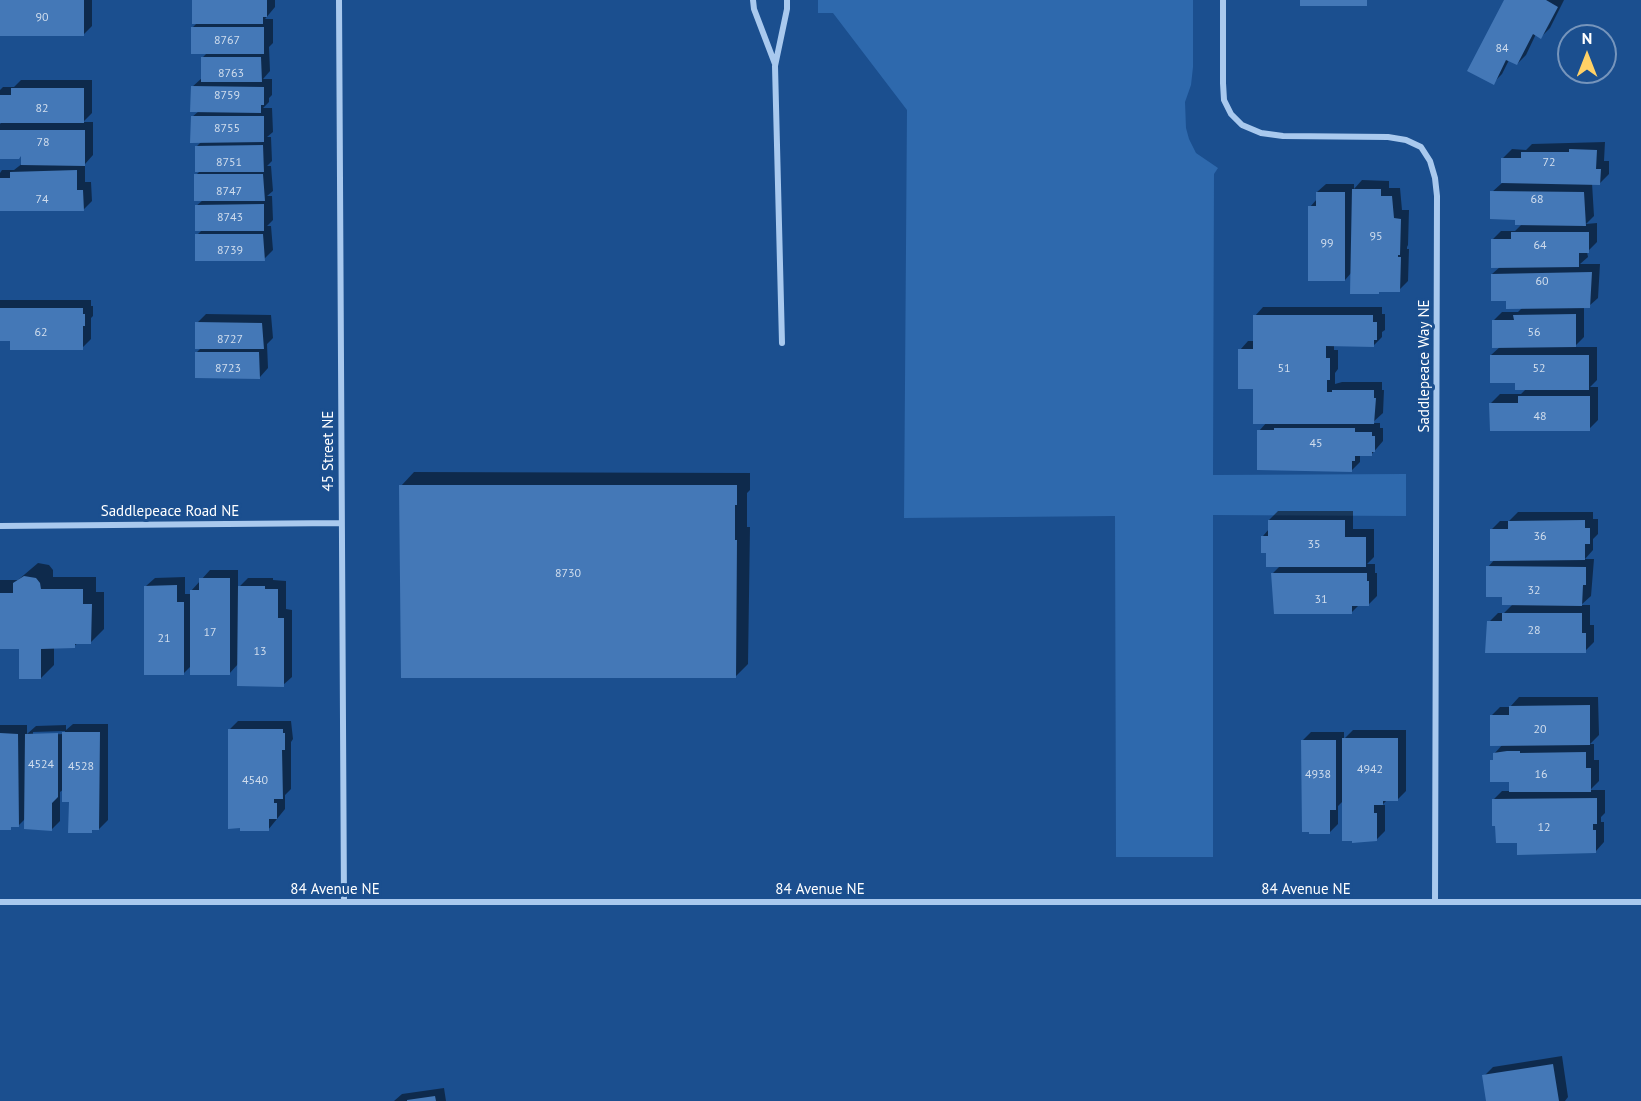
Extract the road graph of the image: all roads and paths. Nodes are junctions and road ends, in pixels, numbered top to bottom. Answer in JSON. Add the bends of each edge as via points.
{"nodes":[{"id":1,"x":339,"y":0,"type":"edge"},
{"id":2,"x":753,"y":0,"type":"edge"},
{"id":3,"x":787,"y":0,"type":"edge"},
{"id":4,"x":1223,"y":0,"type":"edge"},
{"id":5,"x":776,"y":66,"type":"junction"},
{"id":6,"x":782,"y":343,"type":"dead end"},
{"id":7,"x":341,"y":523,"type":"junction"},
{"id":8,"x":0,"y":526,"type":"edge"},
{"id":9,"x":0,"y":902,"type":"edge"},
{"id":10,"x":344,"y":902,"type":"junction"},
{"id":11,"x":1435,"y":902,"type":"junction"},
{"id":12,"x":1641,"y":902,"type":"edge"}],
"edges":[{"from":1,"to":7,"type":"street","name":"45 Street NE"},
{"from":2,"to":5,"type":"street"},
{"from":3,"to":5,"type":"street"},
{"from":4,"to":11,"type":"street","name":"Saddlepeace Way NE","via":[[1224,100],[1242,125],[1283,136],[1406,140],[1420,147],[1435,178]]},
{"from":5,"to":6,"type":"street"},
{"from":7,"to":8,"type":"street","name":"Saddlepeace Road NE"},
{"from":7,"to":10,"type":"street","name":"45 Street NE"},
{"from":9,"to":10,"type":"street","name":"84 Avenue NE"},
{"from":10,"to":11,"type":"street","name":"84 Avenue NE"},
{"from":11,"to":12,"type":"street","name":"84 Avenue NE"}]}
